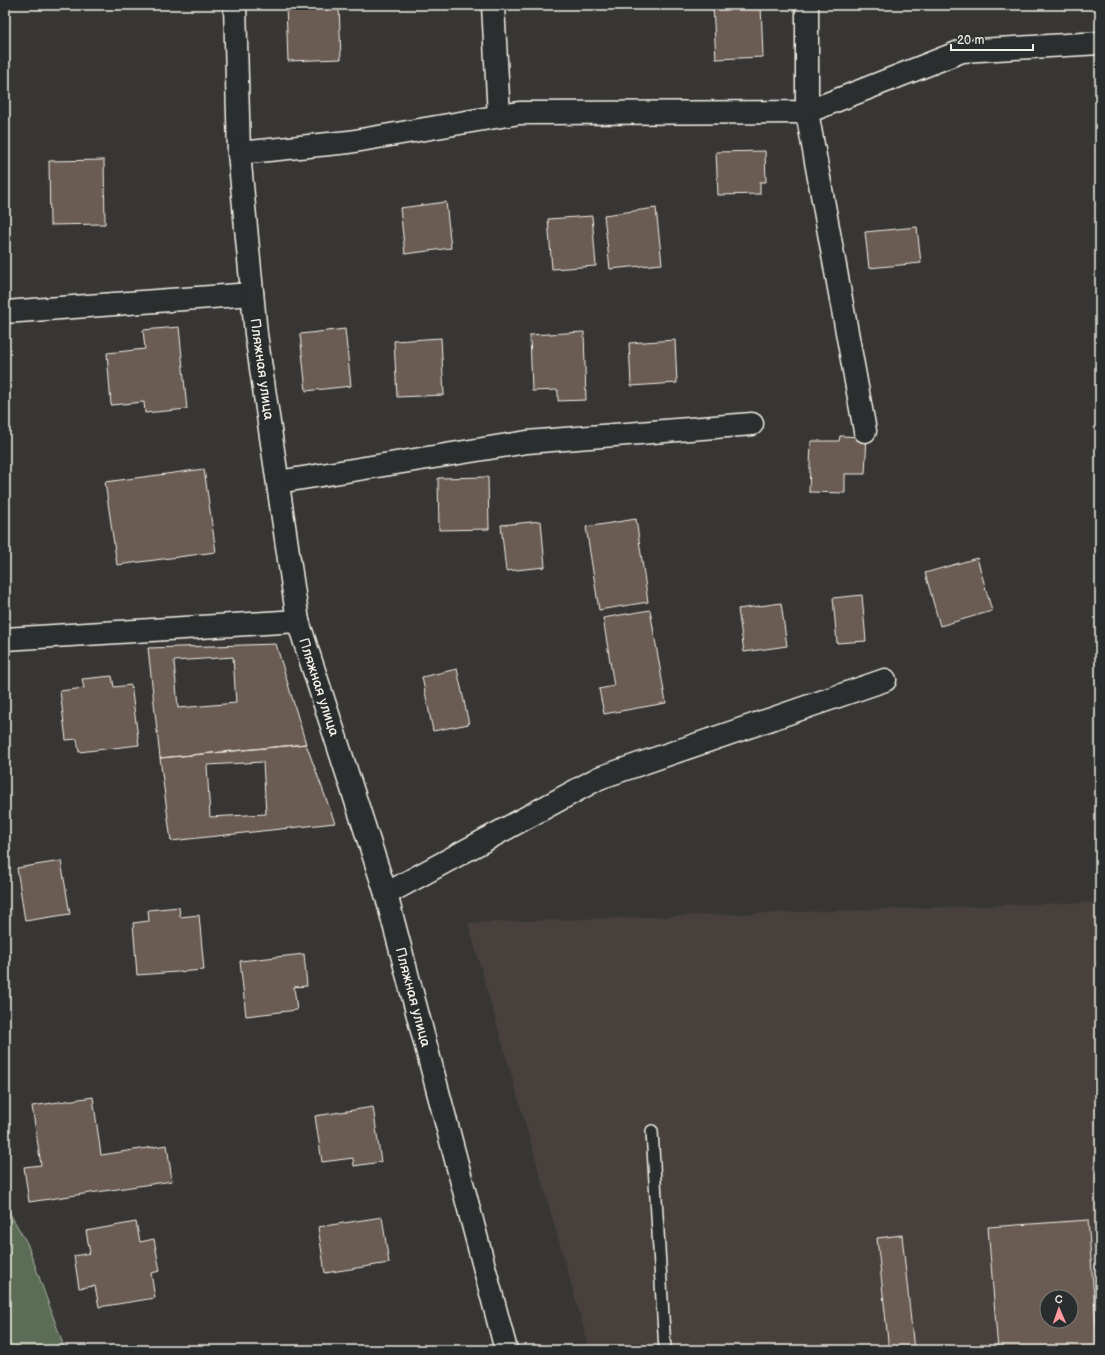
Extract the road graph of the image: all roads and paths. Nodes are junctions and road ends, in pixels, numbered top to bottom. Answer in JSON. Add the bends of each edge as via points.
{"nodes":[{"id":1,"x":235,"y":5,"type":"edge"},
{"id":2,"x":493,"y":5,"type":"edge"},
{"id":3,"x":807,"y":5,"type":"edge"},
{"id":4,"x":1100,"y":43,"type":"edge"},
{"id":5,"x":807,"y":112,"type":"junction"},
{"id":6,"x":498,"y":116,"type":"junction"},
{"id":7,"x":239,"y":153,"type":"junction"},
{"id":8,"x":252,"y":294,"type":"junction"},
{"id":9,"x":5,"y":312,"type":"edge"},
{"id":10,"x":752,"y":424,"type":"dead end"},
{"id":11,"x":865,"y":431,"type":"dead end"},
{"id":12,"x":278,"y":482,"type":"junction"},
{"id":13,"x":298,"y":621,"type":"junction"},
{"id":14,"x":5,"y":639,"type":"edge"},
{"id":15,"x":885,"y":680,"type":"dead end"},
{"id":16,"x":386,"y":894,"type":"junction"},
{"id":17,"x":652,"y":1131,"type":"dead end"},
{"id":18,"x":506,"y":1350,"type":"edge"},
{"id":19,"x":665,"y":1350,"type":"edge"}],
"edges":[{"from":1,"to":7,"type":"street","name":"Пляжная улица"},
{"from":2,"to":6,"type":"street"},
{"from":3,"to":5,"type":"street"},
{"from":4,"to":5,"type":"street","via":[[962,51]]},
{"from":5,"to":6,"type":"street","via":[[519,113]]},
{"from":5,"to":11,"type":"street"},
{"from":6,"to":7,"type":"street","via":[[349,142]]},
{"from":7,"to":8,"type":"street","name":"Пляжная улица"},
{"from":8,"to":9,"type":"street"},
{"from":8,"to":12,"type":"street","name":"Пляжная улица"},
{"from":10,"to":12,"type":"street","via":[[527,442]]},
{"from":12,"to":13,"type":"street","name":"Пляжная улица"},
{"from":13,"to":14,"type":"street"},
{"from":13,"to":16,"type":"street","name":"Пляжная улица"},
{"from":15,"to":16,"type":"street","via":[[599,778]]},
{"from":16,"to":18,"type":"street","name":"Пляжная улица"},
{"from":17,"to":19,"type":"lane"}]}
